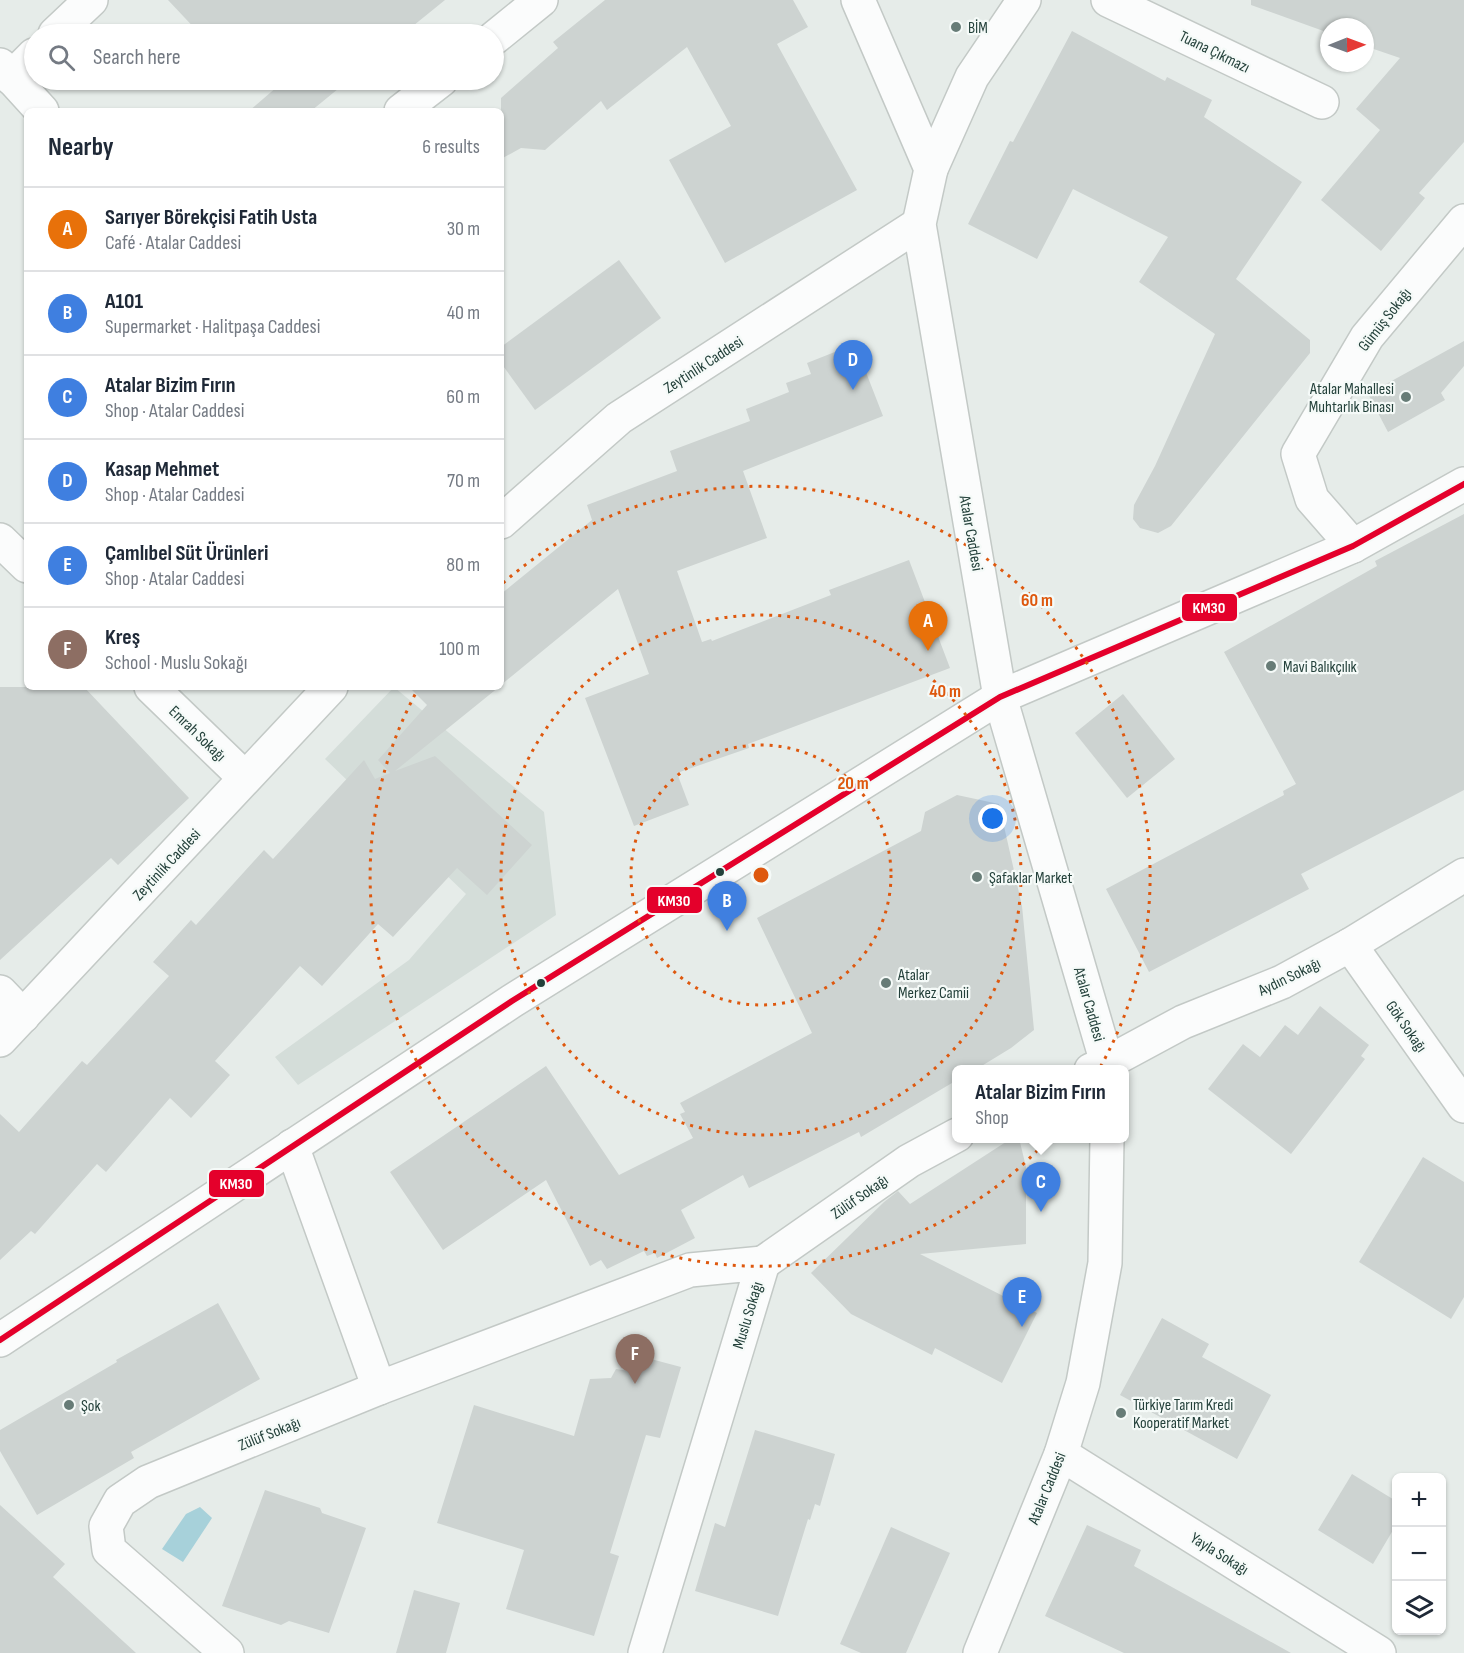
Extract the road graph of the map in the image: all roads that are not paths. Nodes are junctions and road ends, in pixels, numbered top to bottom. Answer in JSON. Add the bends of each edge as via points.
{"nodes":[{"id":1,"x":91,"y":0,"type":"edge"},
{"id":2,"x":541,"y":0,"type":"edge"},
{"id":3,"x":858,"y":0,"type":"edge"},
{"id":4,"x":1024,"y":0,"type":"edge"},
{"id":5,"x":1108,"y":0,"type":"edge"},
{"id":6,"x":66,"y":24,"type":"edge"},
{"id":7,"x":504,"y":30,"type":"edge"},
{"id":8,"x":24,"y":61,"type":"edge"},
{"id":9,"x":6,"y":72,"type":"edge"},
{"id":10,"x":428,"y":90,"type":"edge"},
{"id":11,"x":1322,"y":102,"type":"dead end"},
{"id":12,"x":39,"y":108,"type":"edge"},
{"id":13,"x":405,"y":108,"type":"edge"},
{"id":14,"x":931,"y":169,"type":"junction"},
{"id":15,"x":1464,"y":221,"type":"edge"},
{"id":16,"x":919,"y":224,"type":"junction"},
{"id":17,"x":1464,"y":484,"type":"edge"},
{"id":18,"x":504,"y":519,"type":"edge"},
{"id":19,"x":0,"y":540,"type":"edge"},
{"id":20,"x":1353,"y":546,"type":"junction"},
{"id":21,"x":24,"y":563,"type":"edge"},
{"id":22,"x":154,"y":690,"type":"edge"},
{"id":23,"x":328,"y":690,"type":"edge"},
{"id":24,"x":1000,"y":697,"type":"junction"},
{"id":25,"x":245,"y":778,"type":"junction"},
{"id":26,"x":1464,"y":875,"type":"edge"},
{"id":27,"x":1350,"y":945,"type":"junction"},
{"id":28,"x":0,"y":992,"type":"edge"},
{"id":29,"x":23,"y":1016,"type":"junction"},
{"id":30,"x":0,"y":1040,"type":"edge"},
{"id":31,"x":1101,"y":1065,"type":"edge"},
{"id":32,"x":1106,"y":1065,"type":"edge"},
{"id":33,"x":1464,"y":1106,"type":"edge"},
{"id":34,"x":952,"y":1138,"type":"edge"},
{"id":35,"x":1107,"y":1143,"type":"edge"},
{"id":36,"x":292,"y":1146,"type":"junction"},
{"id":37,"x":763,"y":1263,"type":"junction"},
{"id":38,"x":0,"y":1340,"type":"edge"},
{"id":39,"x":379,"y":1388,"type":"junction"},
{"id":40,"x":1061,"y":1454,"type":"junction"},
{"id":41,"x":227,"y":1653,"type":"edge"},
{"id":42,"x":645,"y":1653,"type":"edge"},
{"id":43,"x":980,"y":1653,"type":"edge"},
{"id":44,"x":1379,"y":1653,"type":"edge"}],
"edges":[{"from":1,"to":6,"type":"street"},
{"from":2,"to":7,"type":"street"},
{"from":3,"to":14,"type":"street"},
{"from":4,"to":14,"type":"street","via":[[972,77]]},
{"from":5,"to":11,"type":"street","name":"Tuana Çıkmazı"},
{"from":8,"to":9,"type":"street"},
{"from":9,"to":12,"type":"street"},
{"from":10,"to":13,"type":"street"},
{"from":14,"to":16,"type":"street","name":"Atalar Caddesi"},
{"from":15,"to":20,"type":"street","name":"Gümüş Sokağı","via":[[1367,337],[1298,454],[1312,499]]},
{"from":16,"to":18,"type":"street","name":"Zeytinlik Caddesi","via":[[619,418]]},
{"from":16,"to":24,"type":"street","name":"Atalar Caddesi"},
{"from":17,"to":20,"type":"street"},
{"from":19,"to":21,"type":"street"},
{"from":20,"to":24,"type":"street"},
{"from":22,"to":25,"type":"street","name":"Emrah Sokağı"},
{"from":23,"to":25,"type":"street","name":"Zeytinlik Caddesi"},
{"from":24,"to":31,"type":"street","name":"Atalar Caddesi"},
{"from":24,"to":36,"type":"street","via":[[512,1001]]},
{"from":25,"to":29,"type":"street","name":"Zeytinlik Caddesi"},
{"from":26,"to":27,"type":"street","name":"Aydın Sokağı"},
{"from":27,"to":32,"type":"street","name":"Aydın Sokağı","via":[[1282,982],[1183,1022]]},
{"from":27,"to":33,"type":"street","name":"Gök Sokağı"},
{"from":28,"to":29,"type":"street"},
{"from":29,"to":30,"type":"street","name":"Zeytinlik Caddesi"},
{"from":34,"to":37,"type":"street","name":"Zülüf Sokağı","via":[[909,1161]]},
{"from":35,"to":40,"type":"street","name":"Atalar Caddesi","via":[[1105,1263],[1083,1383]]},
{"from":36,"to":38,"type":"street"},
{"from":36,"to":39,"type":"street"},
{"from":37,"to":39,"type":"street","name":"Muslu Sokağı","via":[[690,1270]]},
{"from":37,"to":42,"type":"street","name":"Muslu Sokağı"},
{"from":39,"to":41,"type":"street","name":"Zülüf Sokağı","via":[[148,1482],[120,1501],[106,1526],[109,1550]]},
{"from":40,"to":43,"type":"street","name":"Atalar Caddesi"},
{"from":40,"to":44,"type":"street","name":"Yayla Sokağı"}]}
